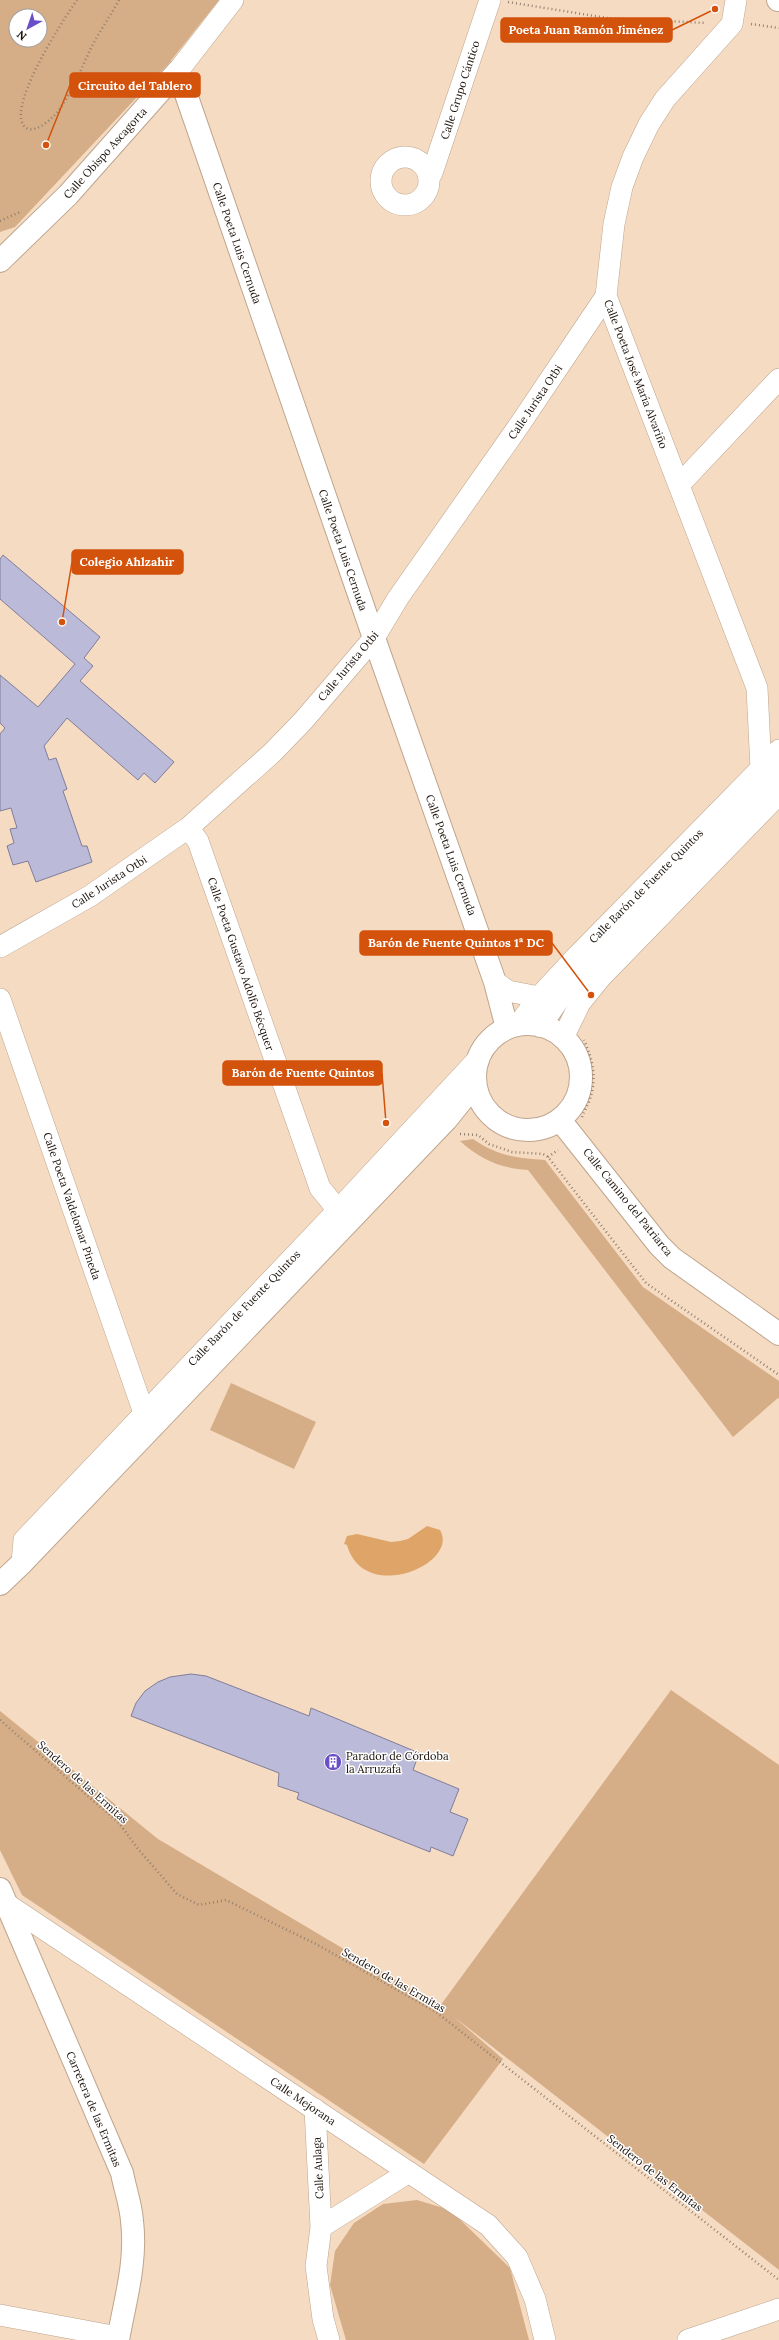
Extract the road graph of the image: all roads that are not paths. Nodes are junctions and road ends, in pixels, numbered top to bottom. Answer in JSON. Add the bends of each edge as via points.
{"nodes":[{"id":1,"x":233,"y":0,"type":"edge"},
{"id":2,"x":490,"y":0,"type":"edge"},
{"id":3,"x":736,"y":0,"type":"edge"},
{"id":4,"x":178,"y":71,"type":"junction"},
{"id":5,"x":429,"y":178,"type":"dead end"},
{"id":6,"x":0,"y":261,"type":"edge"},
{"id":7,"x":606,"y":296,"type":"junction"},
{"id":8,"x":779,"y":379,"type":"edge"},
{"id":9,"x":679,"y":485,"type":"junction"},
{"id":10,"x":374,"y":638,"type":"junction"},
{"id":11,"x":779,"y":750,"type":"edge"},
{"id":12,"x":770,"y":768,"type":"edge"},
{"id":13,"x":779,"y":794,"type":"edge"},
{"id":14,"x":188,"y":828,"type":"junction"},
{"id":15,"x":0,"y":947,"type":"edge"},
{"id":16,"x":495,"y":982,"type":"junction"},
{"id":17,"x":538,"y":997,"type":"junction"},
{"id":18,"x":0,"y":999,"type":"edge"},
{"id":19,"x":540,"y":1026,"type":"junction"},
{"id":20,"x":513,"y":1027,"type":"junction"},
{"id":21,"x":572,"y":1036,"type":"junction"},
{"id":22,"x":479,"y":1058,"type":"junction"},
{"id":23,"x":475,"y":1084,"type":"junction"},
{"id":24,"x":489,"y":1113,"type":"junction"},
{"id":25,"x":446,"y":1120,"type":"junction"},
{"id":26,"x":560,"y":1120,"type":"junction"},
{"id":27,"x":338,"y":1210,"type":"junction"},
{"id":28,"x":779,"y":1334,"type":"edge"},
{"id":29,"x":144,"y":1413,"type":"junction"},
{"id":30,"x":22,"y":1563,"type":"junction"},
{"id":31,"x":0,"y":1584,"type":"edge"},
{"id":32,"x":4,"y":1897,"type":"edge"},
{"id":33,"x":315,"y":2108,"type":"junction"},
{"id":34,"x":409,"y":2172,"type":"junction"},
{"id":35,"x":321,"y":2227,"type":"junction"},
{"id":36,"x":779,"y":2309,"type":"edge"},
{"id":37,"x":0,"y":2315,"type":"edge"},
{"id":38,"x":118,"y":2339,"type":"edge"},
{"id":39,"x":329,"y":2340,"type":"edge"},
{"id":40,"x":545,"y":2340,"type":"edge"},
{"id":41,"x":688,"y":2340,"type":"edge"}],
"edges":[{"from":1,"to":4,"type":"street","name":"Calle Obispo Ascagorta"},
{"from":2,"to":5,"type":"street","name":"Calle Grupo Cántico"},
{"from":3,"to":7,"type":"street","name":"Calle Poeta José María Alvariño","via":[[732,24],[666,99],[649,124],[633,157],[622,187],[614,224]]},
{"from":4,"to":6,"type":"street","name":"Calle Obispo Ascagorta","via":[[68,195]]},
{"from":4,"to":10,"type":"street","name":"Calle Poeta Luis Cernuda"},
{"from":7,"to":9,"type":"street","name":"Calle Poeta José María Alvariño"},
{"from":7,"to":10,"type":"street","name":"Calle Jurista Otbi","via":[[398,598]]},
{"from":8,"to":9,"type":"street"},
{"from":9,"to":12,"type":"street","name":"Calle Poeta José María Alvariño","via":[[757,688]]},
{"from":10,"to":14,"type":"street","name":"Calle Jurista Otbi","via":[[277,748]]},
{"from":10,"to":16,"type":"street","name":"Calle Poeta Luis Cernuda"},
{"from":11,"to":12,"type":"street","name":"Calle Barón de Fuente Quintos"},
{"from":12,"to":17,"type":"street","name":"Calle Barón de Fuente Quintos"},
{"from":12,"to":19,"type":"street","name":"Calle Barón de Fuente Quintos","via":[[560,997]]},
{"from":13,"to":21,"type":"street","via":[[601,977],[580,1003]]},
{"from":14,"to":15,"type":"street","name":"Calle Jurista Otbi","via":[[90,896]]},
{"from":14,"to":27,"type":"street","name":"Calle Poeta Gustavo Adolfo Bécquer","via":[[198,841],[320,1188]]},
{"from":16,"to":17,"type":"street","via":[[508,991]]},
{"from":16,"to":20,"type":"street","name":"Calle Poeta Luis Cernuda"},
{"from":17,"to":20,"type":"street","name":"Calle Barón de Fuente Quintos"},
{"from":18,"to":29,"type":"street","name":"Calle Poeta Valdelomar Pineda"},
{"from":19,"to":20,"type":"street"},
{"from":19,"to":21,"type":"street"},
{"from":20,"to":22,"type":"street","via":[[496,1036]]},
{"from":21,"to":26,"type":"street","via":[[580,1067],[581,1084],[576,1100]]},
{"from":22,"to":23,"type":"street","via":[[475,1070]]},
{"from":22,"to":27,"type":"street","name":"Calle Barón de Fuente Quintos"},
{"from":23,"to":24,"type":"street","via":[[480,1100]]},
{"from":23,"to":25,"type":"street","name":"Calle Barón de Fuente Quintos"},
{"from":24,"to":25,"type":"street"},
{"from":24,"to":26,"type":"street","via":[[502,1124],[519,1130],[536,1130]]},
{"from":25,"to":30,"type":"street","name":"Calle Barón de Fuente Quintos"},
{"from":26,"to":28,"type":"street","name":"Calle Camino del Patriarca","via":[[672,1258]]},
{"from":27,"to":29,"type":"street","name":"Calle Barón de Fuente Quintos"},
{"from":29,"to":30,"type":"street","name":"Calle Barón de Fuente Quintos","via":[[24,1540]]},
{"from":30,"to":31,"type":"street","name":"Calle Barón de Fuente Quintos"},
{"from":32,"to":33,"type":"street","name":"Calle Mejorana"},
{"from":32,"to":38,"type":"street","name":"Carretera de las Ermitas","via":[[122,2173],[132,2220],[134,2254]]},
{"from":33,"to":34,"type":"street","name":"Calle Mejorana"},
{"from":33,"to":35,"type":"street","name":"Calle Aulaga"},
{"from":34,"to":35,"type":"street"},
{"from":34,"to":40,"type":"street","name":"Calle Mejorana","via":[[488,2225],[517,2257],[534,2299]]},
{"from":35,"to":39,"type":"street","name":"Calle Aulaga","via":[[316,2266],[323,2319]]},
{"from":36,"to":41,"type":"street"},
{"from":37,"to":38,"type":"street"}]}
